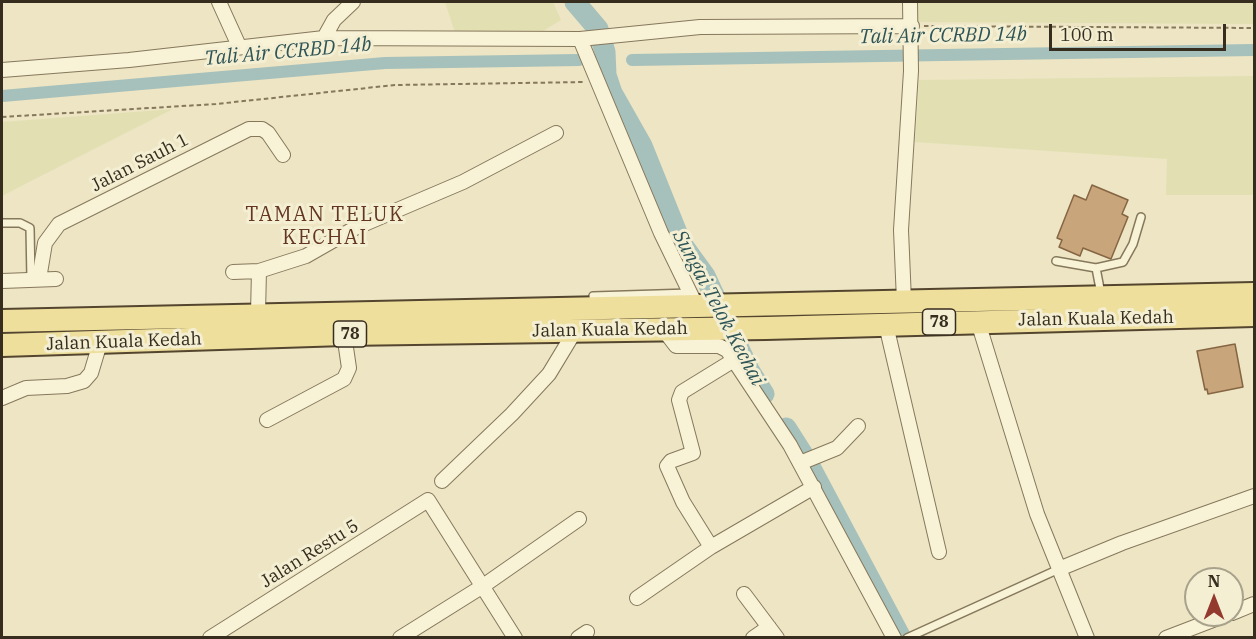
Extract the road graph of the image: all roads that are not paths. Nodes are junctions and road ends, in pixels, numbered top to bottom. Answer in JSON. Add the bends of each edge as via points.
{"nodes":[{"id":1,"x":219,"y":2,"type":"edge"},
{"id":2,"x":353,"y":2,"type":"edge"},
{"id":3,"x":910,"y":2,"type":"edge"},
{"id":4,"x":912,"y":30,"type":"junction"},
{"id":5,"x":324,"y":38,"type":"junction"},
{"id":6,"x":587,"y":38,"type":"junction"},
{"id":7,"x":239,"y":46,"type":"junction"},
{"id":8,"x":2,"y":70,"type":"edge"},
{"id":9,"x":556,"y":133,"type":"dead end"},
{"id":10,"x":283,"y":155,"type":"dead end"},
{"id":11,"x":1141,"y":217,"type":"dead end"},
{"id":12,"x":2,"y":224,"type":"edge"},
{"id":13,"x":1056,"y":261,"type":"dead end"},
{"id":14,"x":1096,"y":268,"type":"junction"},
{"id":15,"x":233,"y":272,"type":"dead end"},
{"id":16,"x":259,"y":272,"type":"junction"},
{"id":17,"x":56,"y":279,"type":"dead end"},
{"id":18,"x":35,"y":280,"type":"junction"},
{"id":19,"x":2,"y":281,"type":"edge"},
{"id":20,"x":1254,"y":294,"type":"edge"},
{"id":21,"x":1102,"y":296,"type":"junction"},
{"id":22,"x":695,"y":301,"type":"junction"},
{"id":23,"x":904,"y":301,"type":"junction"},
{"id":24,"x":258,"y":313,"type":"junction"},
{"id":25,"x":1254,"y":315,"type":"edge"},
{"id":26,"x":1111,"y":319,"type":"junction"},
{"id":27,"x":2,"y":321,"type":"edge"},
{"id":28,"x":978,"y":322,"type":"junction"},
{"id":29,"x":886,"y":325,"type":"junction"},
{"id":30,"x":663,"y":329,"type":"junction"},
{"id":31,"x":574,"y":331,"type":"junction"},
{"id":32,"x":344,"y":334,"type":"junction"},
{"id":33,"x":100,"y":343,"type":"junction"},
{"id":34,"x":2,"y":345,"type":"edge"},
{"id":35,"x":734,"y":360,"type":"junction"},
{"id":36,"x":2,"y":398,"type":"edge"},
{"id":37,"x":267,"y":420,"type":"dead end"},
{"id":38,"x":858,"y":426,"type":"dead end"},
{"id":39,"x":805,"y":460,"type":"junction"},
{"id":40,"x":442,"y":481,"type":"dead end"},
{"id":41,"x":814,"y":487,"type":"junction"},
{"id":42,"x":1254,"y":496,"type":"edge"},
{"id":43,"x":579,"y":519,"type":"dead end"},
{"id":44,"x":711,"y":547,"type":"junction"},
{"id":45,"x":939,"y":552,"type":"dead end"},
{"id":46,"x":1059,"y":569,"type":"junction"},
{"id":47,"x":483,"y":585,"type":"junction"},
{"id":48,"x":744,"y":594,"type":"dead end"},
{"id":49,"x":637,"y":598,"type":"dead end"},
{"id":50,"x":1195,"y":627,"type":"edge"},
{"id":51,"x":773,"y":632,"type":"edge"},
{"id":52,"x":210,"y":638,"type":"edge"},
{"id":53,"x":400,"y":638,"type":"edge"},
{"id":54,"x":515,"y":638,"type":"edge"},
{"id":55,"x":753,"y":638,"type":"edge"},
{"id":56,"x":894,"y":638,"type":"edge"},
{"id":57,"x":907,"y":638,"type":"edge"},
{"id":58,"x":1087,"y":638,"type":"edge"},
{"id":59,"x":1166,"y":638,"type":"edge"}],
"edges":[{"from":1,"to":7,"type":"street"},
{"from":2,"to":5,"type":"street","via":[[334,20]]},
{"from":3,"to":4,"type":"street"},
{"from":4,"to":6,"type":"street","via":[[700,27]]},
{"from":4,"to":23,"type":"street","via":[[902,179]]},
{"from":5,"to":6,"type":"street"},
{"from":5,"to":7,"type":"street"},
{"from":6,"to":22,"type":"street","via":[[597,82],[661,234]]},
{"from":7,"to":8,"type":"street"},
{"from":9,"to":16,"type":"street","via":[[463,182],[355,228],[306,256]]},
{"from":10,"to":18,"type":"street","name":"Jalan Sauh 1","via":[[268,133],[249,129],[102,202],[59,224],[50,233]]},
{"from":11,"to":14,"type":"lane","via":[[1127,258]]},
{"from":12,"to":18,"type":"lane","via":[[20,223],[30,228]]},
{"from":13,"to":14,"type":"lane"},
{"from":14,"to":21,"type":"lane"},
{"from":15,"to":16,"type":"street"},
{"from":16,"to":24,"type":"street"},
{"from":17,"to":18,"type":"street"},
{"from":18,"to":19,"type":"street"},
{"from":20,"to":21,"type":"main road","name":"Jalan Kuala Kedah","number":"78"},
{"from":21,"to":23,"type":"main road","name":"Jalan Kuala Kedah","number":"78"},
{"from":21,"to":26,"type":"main road"},
{"from":22,"to":23,"type":"main road","name":"Jalan Kuala Kedah","number":"78","via":[[766,306]]},
{"from":22,"to":24,"type":"main road","name":"Jalan Kuala Kedah","number":"78","via":[[594,308]]},
{"from":24,"to":27,"type":"main road","name":"Jalan Kuala Kedah","number":"78"},
{"from":25,"to":26,"type":"main road","name":"Jalan Kuala Kedah","number":"78"},
{"from":26,"to":28,"type":"main road","name":"Jalan Kuala Kedah","number":"78"},
{"from":28,"to":29,"type":"main road","name":"Jalan Kuala Kedah","number":"78"},
{"from":28,"to":46,"type":"street","via":[[1029,488]]},
{"from":29,"to":30,"type":"main road","name":"Jalan Kuala Kedah","number":"78"},
{"from":29,"to":45,"type":"street"},
{"from":30,"to":31,"type":"main road","name":"Jalan Kuala Kedah","number":"78"},
{"from":30,"to":35,"type":"street","via":[[676,346],[722,347]]},
{"from":31,"to":32,"type":"main road","name":"Jalan Kuala Kedah","number":"78"},
{"from":31,"to":40,"type":"street","via":[[549,374]]},
{"from":32,"to":33,"type":"main road","name":"Jalan Kuala Kedah","number":"78"},
{"from":32,"to":37,"type":"street","via":[[349,368],[344,380]]},
{"from":33,"to":34,"type":"main road","name":"Jalan Kuala Kedah","number":"78"},
{"from":33,"to":36,"type":"street","via":[[91,373],[84,381],[68,386],[26,388]]},
{"from":35,"to":39,"type":"street"},
{"from":35,"to":44,"type":"street","via":[[682,392],[679,400],[693,453],[670,461],[667,466],[683,502]]},
{"from":38,"to":39,"type":"street","via":[[837,448]]},
{"from":39,"to":41,"type":"street"},
{"from":41,"to":44,"type":"street"},
{"from":41,"to":56,"type":"street"},
{"from":42,"to":46,"type":"street"},
{"from":43,"to":47,"type":"street"},
{"from":44,"to":49,"type":"street"},
{"from":46,"to":57,"type":"lane"},
{"from":46,"to":58,"type":"street"},
{"from":47,"to":52,"type":"street","name":"Jalan Restu 5","via":[[428,500]]},
{"from":47,"to":53,"type":"street"},
{"from":47,"to":54,"type":"street"},
{"from":48,"to":51,"type":"street"},
{"from":50,"to":59,"type":"street"},
{"from":51,"to":55,"type":"street"}]}
